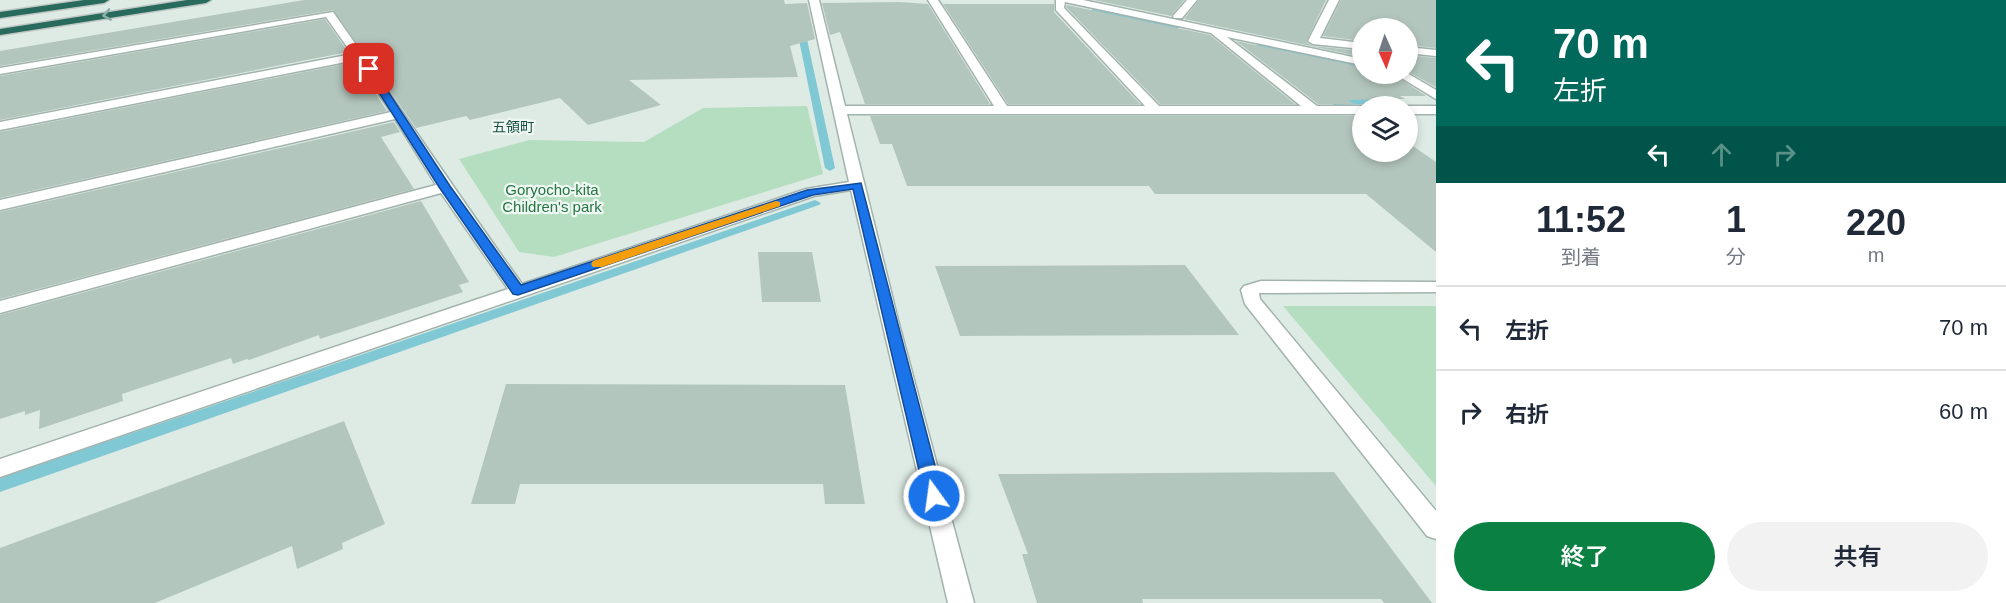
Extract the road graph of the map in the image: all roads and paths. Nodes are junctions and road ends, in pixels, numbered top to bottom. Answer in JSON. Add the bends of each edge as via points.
{"nodes":[{"id":1,"x":104,"y":0,"type":"edge"},
{"id":2,"x":207,"y":0,"type":"edge"},
{"id":3,"x":814,"y":0,"type":"edge"},
{"id":4,"x":933,"y":0,"type":"edge"},
{"id":5,"x":1061,"y":0,"type":"edge"},
{"id":6,"x":1069,"y":0,"type":"edge"},
{"id":7,"x":1102,"y":0,"type":"edge"},
{"id":8,"x":1192,"y":0,"type":"edge"},
{"id":9,"x":1334,"y":0,"type":"edge"},
{"id":10,"x":0,"y":15,"type":"edge"},
{"id":11,"x":1178,"y":16,"type":"junction"},
{"id":12,"x":1213,"y":30,"type":"junction"},
{"id":13,"x":0,"y":32,"type":"edge"},
{"id":14,"x":1313,"y":41,"type":"junction"},
{"id":15,"x":1352,"y":46,"type":"edge"},
{"id":16,"x":1418,"y":51,"type":"edge"},
{"id":17,"x":1436,"y":53,"type":"edge"},
{"id":18,"x":360,"y":56,"type":"junction"},
{"id":19,"x":1352,"y":60,"type":"edge"},
{"id":20,"x":0,"y":71,"type":"edge"},
{"id":21,"x":1418,"y":84,"type":"edge"},
{"id":22,"x":1436,"y":95,"type":"edge"},
{"id":23,"x":840,"y":110,"type":"junction"},
{"id":24,"x":1002,"y":110,"type":"junction"},
{"id":25,"x":1156,"y":110,"type":"junction"},
{"id":26,"x":1314,"y":110,"type":"junction"},
{"id":27,"x":1352,"y":110,"type":"edge"},
{"id":28,"x":1418,"y":110,"type":"edge"},
{"id":29,"x":1436,"y":110,"type":"edge"},
{"id":30,"x":399,"y":114,"type":"junction"},
{"id":31,"x":0,"y":126,"type":"edge"},
{"id":32,"x":857,"y":185,"type":"junction"},
{"id":33,"x":445,"y":187,"type":"junction"},
{"id":34,"x":0,"y":205,"type":"edge"},
{"id":35,"x":1436,"y":287,"type":"edge"},
{"id":36,"x":518,"y":291,"type":"junction"},
{"id":37,"x":0,"y":307,"type":"edge"},
{"id":38,"x":0,"y":468,"type":"edge"},
{"id":39,"x":1436,"y":529,"type":"edge"},
{"id":40,"x":961,"y":603,"type":"edge"}],
"edges":[{"from":1,"to":10,"type":"highway"},
{"from":2,"to":13,"type":"highway","one_way":true},
{"from":3,"to":23,"type":"street"},
{"from":4,"to":24,"type":"street"},
{"from":5,"to":25,"type":"street","via":[[1059,8]]},
{"from":6,"to":12,"type":"street"},
{"from":7,"to":11,"type":"street"},
{"from":8,"to":11,"type":"street"},
{"from":9,"to":14,"type":"street"},
{"from":11,"to":14,"type":"street"},
{"from":12,"to":19,"type":"street"},
{"from":12,"to":26,"type":"street"},
{"from":14,"to":15,"type":"street"},
{"from":16,"to":17,"type":"street"},
{"from":18,"to":20,"type":"street","via":[[329,14]]},
{"from":18,"to":30,"type":"street"},
{"from":18,"to":31,"type":"street"},
{"from":21,"to":22,"type":"street"},
{"from":23,"to":24,"type":"street"},
{"from":23,"to":32,"type":"street"},
{"from":24,"to":25,"type":"street"},
{"from":25,"to":26,"type":"street"},
{"from":26,"to":27,"type":"street"},
{"from":28,"to":29,"type":"street"},
{"from":30,"to":33,"type":"street"},
{"from":30,"to":34,"type":"street"},
{"from":32,"to":36,"type":"street","via":[[811,192]]},
{"from":32,"to":40,"type":"street"},
{"from":33,"to":36,"type":"street"},
{"from":33,"to":37,"type":"street"},
{"from":35,"to":39,"type":"street","via":[[1261,286],[1250,290],[1251,300]]},
{"from":36,"to":38,"type":"street"}]}
